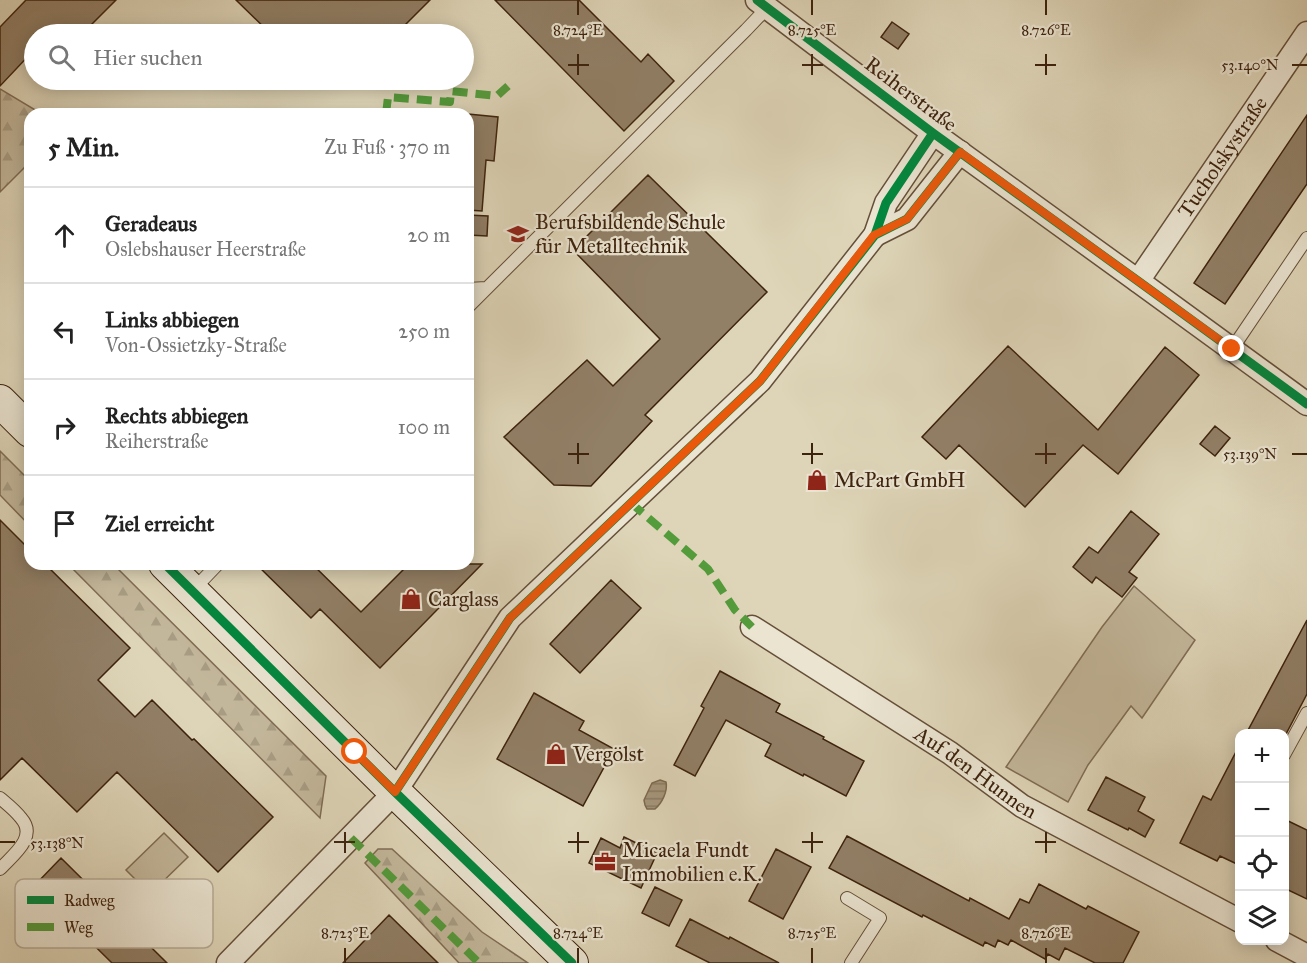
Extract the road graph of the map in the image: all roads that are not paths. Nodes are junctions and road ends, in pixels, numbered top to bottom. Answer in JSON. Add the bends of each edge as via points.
{"nodes":[{"id":1,"x":762,"y":4,"type":"edge"},
{"id":2,"x":1307,"y":33,"type":"edge"},
{"id":3,"x":933,"y":133,"type":"junction"},
{"id":4,"x":960,"y":152,"type":"junction"},
{"id":5,"x":874,"y":235,"type":"junction"},
{"id":6,"x":1307,"y":238,"type":"edge"},
{"id":7,"x":1138,"y":281,"type":"junction"},
{"id":8,"x":486,"y":288,"type":"junction"},
{"id":9,"x":474,"y":289,"type":"edge"},
{"id":10,"x":474,"y":301,"type":"edge"},
{"id":11,"x":1232,"y":349,"type":"junction"},
{"id":12,"x":0,"y":401,"type":"edge"},
{"id":13,"x":1307,"y":404,"type":"edge"},
{"id":14,"x":24,"y":424,"type":"edge"},
{"id":15,"x":171,"y":570,"type":"edge"},
{"id":16,"x":212,"y":570,"type":"edge"},
{"id":17,"x":192,"y":591,"type":"junction"},
{"id":18,"x":752,"y":627,"type":"dead end"},
{"id":19,"x":1307,"y":713,"type":"edge"},
{"id":20,"x":1289,"y":746,"type":"edge"},
{"id":21,"x":395,"y":792,"type":"junction"},
{"id":22,"x":0,"y":798,"type":"edge"},
{"id":23,"x":0,"y":868,"type":"edge"},
{"id":24,"x":847,"y":898,"type":"dead end"},
{"id":25,"x":1235,"y":919,"type":"edge"},
{"id":26,"x":1286,"y":945,"type":"edge"},
{"id":27,"x":1307,"y":956,"type":"edge"},
{"id":28,"x":228,"y":963,"type":"edge"},
{"id":29,"x":572,"y":963,"type":"edge"},
{"id":30,"x":851,"y":963,"type":"edge"}],
"edges":[{"from":1,"to":3,"type":"street","name":"Reiherstraße"},
{"from":1,"to":8,"type":"lane","via":[[730,47]]},
{"from":2,"to":7,"type":"street","name":"Tucholskystraße"},
{"from":3,"to":4,"type":"street","name":"Reiherstraße"},
{"from":3,"to":5,"type":"street","via":[[886,202]]},
{"from":4,"to":5,"type":"street","via":[[907,219]]},
{"from":4,"to":7,"type":"street","name":"Reiherstraße"},
{"from":5,"to":21,"type":"street","via":[[760,381],[510,618]]},
{"from":6,"to":11,"type":"lane"},
{"from":7,"to":11,"type":"street","name":"Reiherstraße"},
{"from":8,"to":9,"type":"lane"},
{"from":8,"to":10,"type":"lane"},
{"from":11,"to":13,"type":"street","name":"Reiherstraße"},
{"from":12,"to":14,"type":"main road"},
{"from":15,"to":17,"type":"main road"},
{"from":16,"to":17,"type":"lane"},
{"from":17,"to":21,"type":"main road"},
{"from":18,"to":25,"type":"street","name":"Auf den Hunnen","via":[[950,753],[1022,806]]},
{"from":19,"to":20,"type":"lane"},
{"from":21,"to":28,"type":"street"},
{"from":21,"to":29,"type":"main road"},
{"from":22,"to":23,"type":"lane","via":[[22,819],[27,832],[22,846]]},
{"from":24,"to":30,"type":"lane","via":[[880,918]]},
{"from":26,"to":27,"type":"street"}]}
